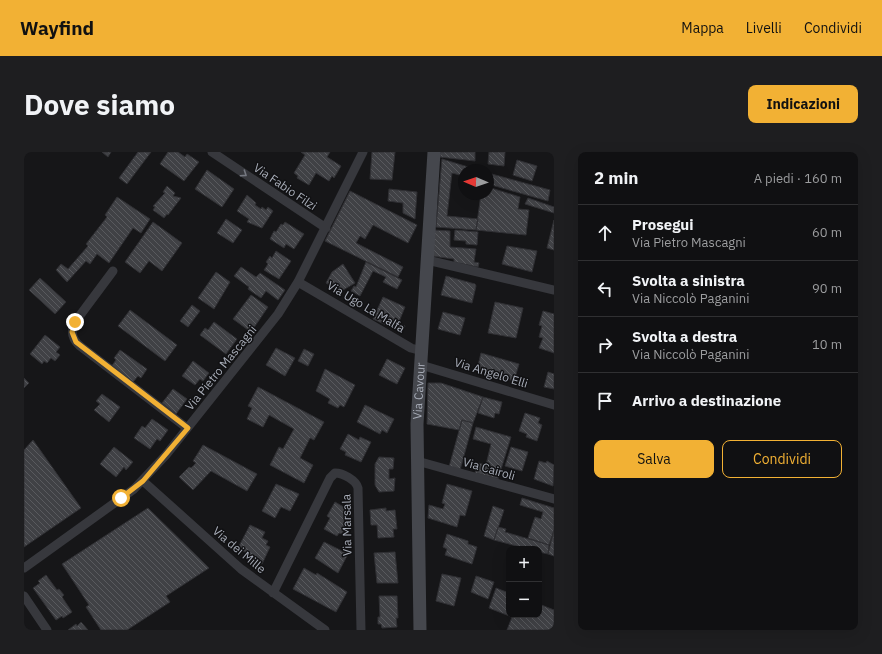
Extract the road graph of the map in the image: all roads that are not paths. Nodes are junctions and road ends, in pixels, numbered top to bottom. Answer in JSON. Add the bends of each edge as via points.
{"nodes":[{"id":1,"x":212,"y":152,"type":"edge"},
{"id":2,"x":363,"y":152,"type":"edge"},
{"id":3,"x":434,"y":152,"type":"edge"},
{"id":4,"x":326,"y":228,"type":"junction"},
{"id":5,"x":427,"y":260,"type":"junction"},
{"id":6,"x":113,"y":271,"type":"dead end"},
{"id":7,"x":298,"y":282,"type":"junction"},
{"id":8,"x":554,"y":290,"type":"edge"},
{"id":9,"x":422,"y":351,"type":"junction"},
{"id":10,"x":421,"y":365,"type":"junction"},
{"id":11,"x":554,"y":405,"type":"edge"},
{"id":12,"x":188,"y":428,"type":"junction"},
{"id":13,"x":417,"y":461,"type":"junction"},
{"id":14,"x":143,"y":481,"type":"junction"},
{"id":15,"x":554,"y":500,"type":"edge"},
{"id":16,"x":24,"y":568,"type":"edge"},
{"id":17,"x":273,"y":593,"type":"junction"},
{"id":18,"x":24,"y":596,"type":"edge"},
{"id":19,"x":47,"y":630,"type":"edge"},
{"id":20,"x":325,"y":630,"type":"edge"},
{"id":21,"x":361,"y":630,"type":"edge"},
{"id":22,"x":420,"y":630,"type":"edge"}],
"edges":[{"from":1,"to":4,"type":"street","name":"Via Fabio Filzi","one_way":true},
{"from":2,"to":4,"type":"street","name":"Via Pietro Mascagni"},
{"from":3,"to":5,"type":"street","name":"Via Cavour"},
{"from":4,"to":7,"type":"street","name":"Via Pietro Mascagni"},
{"from":5,"to":8,"type":"street"},
{"from":5,"to":9,"type":"street","name":"Via Cavour"},
{"from":6,"to":12,"type":"street","via":[[75,322],[73,338]]},
{"from":7,"to":9,"type":"street","name":"Via Ugo La Malfa","via":[[411,348]]},
{"from":7,"to":12,"type":"street","name":"Via Pietro Mascagni","via":[[263,334]]},
{"from":9,"to":10,"type":"street","name":"Via Cavour"},
{"from":10,"to":11,"type":"street","name":"Via Angelo Elli"},
{"from":10,"to":13,"type":"street","name":"Via Cavour"},
{"from":12,"to":14,"type":"street","name":"Via Pietro Mascagni"},
{"from":13,"to":15,"type":"street","name":"Via Cairoli"},
{"from":13,"to":22,"type":"street","name":"Via Cavour"},
{"from":14,"to":16,"type":"street","name":"Via Pietro Mascagni"},
{"from":14,"to":17,"type":"street","name":"Via dei Mille","via":[[218,550]]},
{"from":17,"to":20,"type":"street","name":"Via dei Mille"},
{"from":17,"to":21,"type":"street","name":"Via Marsala","via":[[330,478],[339,473],[355,481],[358,488]]},
{"from":18,"to":19,"type":"street"}]}
